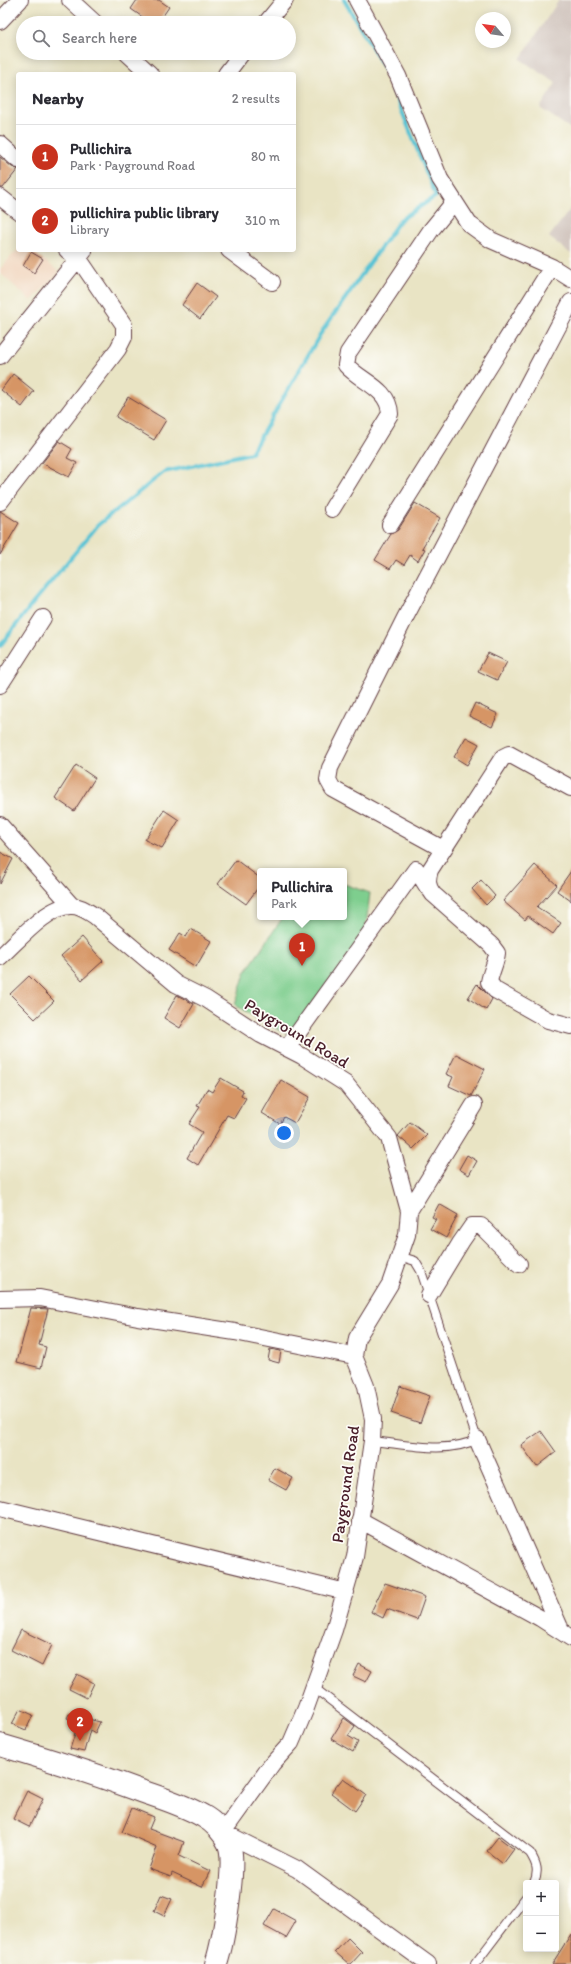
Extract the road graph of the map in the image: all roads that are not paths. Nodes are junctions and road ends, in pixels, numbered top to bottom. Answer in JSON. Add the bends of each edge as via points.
{"nodes":[{"id":1,"x":20,"y":0,"type":"edge"},
{"id":2,"x":70,"y":0,"type":"edge"},
{"id":3,"x":285,"y":0,"type":"edge"},
{"id":4,"x":357,"y":0,"type":"edge"},
{"id":5,"x":87,"y":16,"type":"edge"},
{"id":6,"x":272,"y":16,"type":"edge"},
{"id":7,"x":0,"y":21,"type":"edge"},
{"id":8,"x":135,"y":60,"type":"edge"},
{"id":9,"x":237,"y":60,"type":"edge"},
{"id":10,"x":148,"y":72,"type":"edge"},
{"id":11,"x":228,"y":72,"type":"edge"},
{"id":12,"x":0,"y":144,"type":"edge"},
{"id":13,"x":16,"y":158,"type":"edge"},
{"id":14,"x":0,"y":197,"type":"edge"},
{"id":15,"x":454,"y":202,"type":"junction"},
{"id":16,"x":16,"y":209,"type":"edge"},
{"id":17,"x":232,"y":252,"type":"edge"},
{"id":18,"x":77,"y":253,"type":"edge"},
{"id":19,"x":552,"y":267,"type":"junction"},
{"id":20,"x":571,"y":279,"type":"edge"},
{"id":21,"x":272,"y":282,"type":"dead end"},
{"id":22,"x":571,"y":302,"type":"edge"},
{"id":23,"x":0,"y":356,"type":"edge"},
{"id":24,"x":0,"y":502,"type":"edge"},
{"id":25,"x":332,"y":509,"type":"dead end"},
{"id":26,"x":390,"y":525,"type":"dead end"},
{"id":27,"x":43,"y":618,"type":"dead end"},
{"id":28,"x":0,"y":685,"type":"edge"},
{"id":29,"x":571,"y":788,"type":"edge"},
{"id":30,"x":0,"y":825,"type":"edge"},
{"id":31,"x":443,"y":850,"type":"junction"},
{"id":32,"x":428,"y":888,"type":"junction"},
{"id":33,"x":72,"y":906,"type":"junction"},
{"id":34,"x":0,"y":957,"type":"edge"},
{"id":35,"x":571,"y":1026,"type":"edge"},
{"id":36,"x":288,"y":1048,"type":"junction"},
{"id":37,"x":474,"y":1105,"type":"dead end"},
{"id":38,"x":409,"y":1211,"type":"junction"},
{"id":39,"x":399,"y":1256,"type":"junction"},
{"id":40,"x":519,"y":1264,"type":"dead end"},
{"id":41,"x":429,"y":1295,"type":"junction"},
{"id":42,"x":0,"y":1299,"type":"edge"},
{"id":43,"x":354,"y":1356,"type":"junction"},
{"id":44,"x":477,"y":1439,"type":"junction"},
{"id":45,"x":372,"y":1441,"type":"junction"},
{"id":46,"x":0,"y":1508,"type":"edge"},
{"id":47,"x":360,"y":1520,"type":"junction"},
{"id":48,"x":346,"y":1592,"type":"junction"},
{"id":49,"x":567,"y":1635,"type":"edge"},
{"id":50,"x":314,"y":1688,"type":"junction"},
{"id":51,"x":0,"y":1745,"type":"edge"},
{"id":52,"x":223,"y":1832,"type":"junction"},
{"id":53,"x":536,"y":1880,"type":"edge"},
{"id":54,"x":523,"y":1901,"type":"edge"},
{"id":55,"x":216,"y":1964,"type":"edge"},
{"id":56,"x":428,"y":1964,"type":"edge"},
{"id":57,"x":475,"y":1964,"type":"edge"}],
"edges":[{"from":1,"to":7,"type":"street"},
{"from":2,"to":5,"type":"street"},
{"from":3,"to":6,"type":"street"},
{"from":4,"to":15,"type":"street","via":[[398,76],[440,179]]},
{"from":8,"to":10,"type":"street"},
{"from":9,"to":11,"type":"street"},
{"from":12,"to":13,"type":"street"},
{"from":14,"to":16,"type":"street"},
{"from":15,"to":19,"type":"street","via":[[469,224],[491,240]]},
{"from":15,"to":25,"type":"street","via":[[431,230],[348,353],[346,365],[384,396],[390,414]]},
{"from":17,"to":21,"type":"street"},
{"from":18,"to":23,"type":"street"},
{"from":18,"to":24,"type":"street","via":[[124,325],[124,337],[118,349]]},
{"from":19,"to":20,"type":"street"},
{"from":19,"to":26,"type":"street"},
{"from":22,"to":31,"type":"street","via":[[405,618],[330,768],[328,780],[333,789]]},
{"from":27,"to":28,"type":"street"},
{"from":29,"to":31,"type":"street","via":[[509,754],[503,757]]},
{"from":30,"to":33,"type":"street"},
{"from":31,"to":32,"type":"street","via":[[430,870]]},
{"from":32,"to":35,"type":"street","via":[[497,953],[489,982],[495,990],[548,1020]]},
{"from":32,"to":36,"type":"street","via":[[416,869]]},
{"from":33,"to":34,"type":"street","via":[[58,908],[48,914]]},
{"from":33,"to":36,"type":"street","name":"Payground Road","via":[[95,916],[176,984],[206,999],[261,1035]]},
{"from":36,"to":38,"type":"street","name":"Payground Road","via":[[346,1084],[389,1138]]},
{"from":37,"to":38,"type":"street"},
{"from":38,"to":39,"type":"street","name":"Payground Road","via":[[407,1235]]},
{"from":39,"to":41,"type":"lane","via":[[415,1261],[421,1270]]},
{"from":39,"to":43,"type":"street","name":"Payground Road","via":[[390,1284],[357,1338]]},
{"from":40,"to":41,"type":"street","via":[[481,1226],[472,1226]]},
{"from":41,"to":44,"type":"lane"},
{"from":42,"to":43,"type":"street","via":[[40,1298]]},
{"from":43,"to":45,"type":"street","name":"Payground Road","via":[[366,1386],[373,1419]]},
{"from":44,"to":45,"type":"lane","via":[[468,1444],[446,1448]]},
{"from":44,"to":49,"type":"street"},
{"from":45,"to":47,"type":"street","name":"Payground Road"},
{"from":46,"to":48,"type":"street"},
{"from":47,"to":48,"type":"street","name":"Payground Road","via":[[355,1557]]},
{"from":47,"to":49,"type":"street"},
{"from":48,"to":50,"type":"street","name":"Payground Road"},
{"from":50,"to":52,"type":"street","name":"Payground Road","via":[[291,1742]]},
{"from":50,"to":53,"type":"lane","via":[[530,1853],[537,1864],[538,1875]]},
{"from":51,"to":52,"type":"main road","via":[[79,1768],[160,1798],[203,1816]]},
{"from":52,"to":55,"type":"main road","via":[[230,1846],[229,1889]]},
{"from":52,"to":56,"type":"street","via":[[297,1869]]},
{"from":54,"to":57,"type":"lane"}]}
